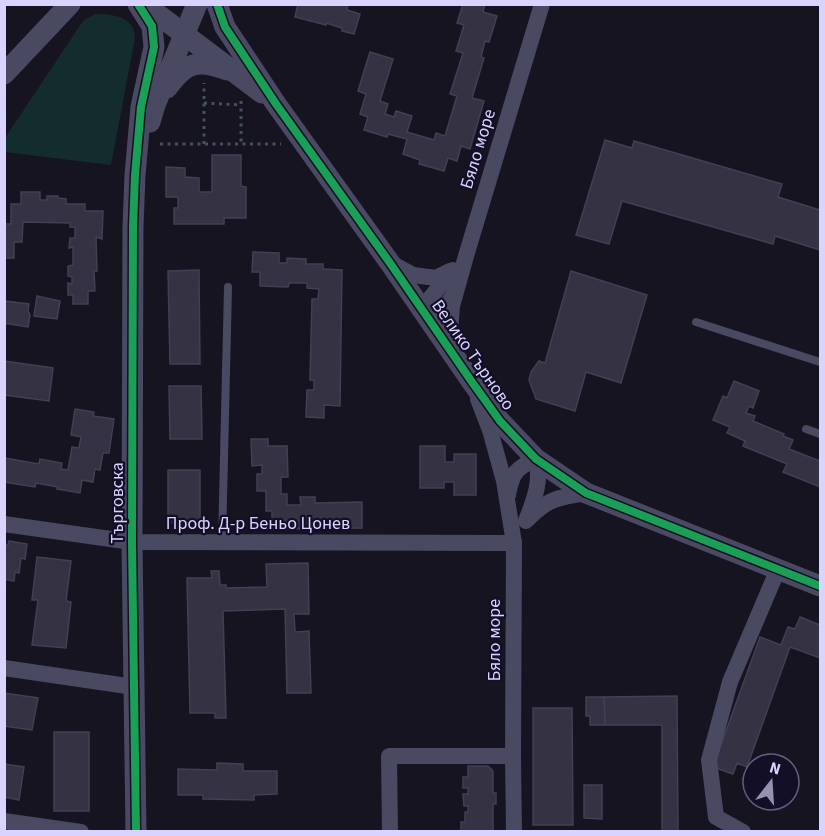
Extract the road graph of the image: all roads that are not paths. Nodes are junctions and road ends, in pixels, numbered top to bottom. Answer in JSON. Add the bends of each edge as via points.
{"nodes":[{"id":1,"x":48,"y":4,"type":"edge"},
{"id":2,"x":70,"y":4,"type":"edge"},
{"id":3,"x":138,"y":4,"type":"edge"},
{"id":4,"x":144,"y":4,"type":"edge"},
{"id":5,"x":151,"y":4,"type":"edge"},
{"id":6,"x":167,"y":4,"type":"edge"},
{"id":7,"x":197,"y":4,"type":"edge"},
{"id":8,"x":217,"y":4,"type":"edge"},
{"id":9,"x":542,"y":4,"type":"edge"},
{"id":10,"x":185,"y":34,"type":"junction"},
{"id":11,"x":4,"y":69,"type":"edge"},
{"id":12,"x":4,"y":74,"type":"edge"},
{"id":13,"x":240,"y":84,"type":"junction"},
{"id":14,"x":276,"y":104,"type":"junction"},
{"id":15,"x":155,"y":105,"type":"junction"},
{"id":16,"x":135,"y":175,"type":"junction"},
{"id":17,"x":466,"y":256,"type":"junction"},
{"id":18,"x":390,"y":263,"type":"junction"},
{"id":19,"x":453,"y":270,"type":"junction"},
{"id":20,"x":228,"y":287,"type":"dead end"},
{"id":21,"x":455,"y":293,"type":"junction"},
{"id":22,"x":425,"y":313,"type":"junction"},
{"id":23,"x":696,"y":322,"type":"dead end"},
{"id":24,"x":455,"y":358,"type":"junction"},
{"id":25,"x":820,"y":363,"type":"edge"},
{"id":26,"x":472,"y":382,"type":"junction"},
{"id":27,"x":806,"y":429,"type":"dead end"},
{"id":28,"x":820,"y":434,"type":"edge"},
{"id":29,"x":536,"y":459,"type":"junction"},
{"id":30,"x":586,"y":493,"type":"junction"},
{"id":31,"x":507,"y":499,"type":"junction"},
{"id":32,"x":526,"y":521,"type":"junction"},
{"id":33,"x":4,"y":524,"type":"edge"},
{"id":34,"x":132,"y":543,"type":"junction"},
{"id":35,"x":222,"y":543,"type":"junction"},
{"id":36,"x":514,"y":543,"type":"junction"},
{"id":37,"x":778,"y":569,"type":"junction"},
{"id":38,"x":820,"y":586,"type":"edge"},
{"id":39,"x":4,"y":668,"type":"edge"},
{"id":40,"x":134,"y":687,"type":"junction"},
{"id":41,"x":513,"y":756,"type":"junction"},
{"id":42,"x":4,"y":820,"type":"edge"},
{"id":43,"x":81,"y":831,"type":"edge"},
{"id":44,"x":136,"y":831,"type":"edge"},
{"id":45,"x":390,"y":831,"type":"edge"},
{"id":46,"x":514,"y":831,"type":"edge"},
{"id":47,"x":744,"y":831,"type":"edge"}],
"edges":[{"from":1,"to":11,"type":"street"},
{"from":2,"to":12,"type":"street"},
{"from":3,"to":16,"type":"street","via":[[152,26],[154,47],[141,107]]},
{"from":4,"to":10,"type":"street"},
{"from":5,"to":6,"type":"street"},
{"from":7,"to":10,"type":"street"},
{"from":8,"to":14,"type":"street","name":"Велико Търново","via":[[225,27]]},
{"from":9,"to":17,"type":"street","name":"Бяло море"},
{"from":10,"to":13,"type":"street"},
{"from":10,"to":15,"type":"street"},
{"from":13,"to":14,"type":"street"},
{"from":13,"to":15,"type":"street","via":[[210,63],[191,65],[174,78]]},
{"from":14,"to":18,"type":"street","name":"Велико Търново"},
{"from":15,"to":16,"type":"street"},
{"from":16,"to":34,"type":"street","name":"Търговска"},
{"from":17,"to":19,"type":"street","name":"Бяло море"},
{"from":17,"to":21,"type":"street"},
{"from":18,"to":19,"type":"street","via":[[413,275],[436,278]]},
{"from":18,"to":22,"type":"street","name":"Велико Търново"},
{"from":19,"to":22,"type":"street","name":"Бяло море","via":[[427,302]]},
{"from":20,"to":35,"type":"lane"},
{"from":21,"to":22,"type":"street","via":[[437,312]]},
{"from":21,"to":24,"type":"street","via":[[450,332]]},
{"from":22,"to":24,"type":"street","name":"Велико Търново"},
{"from":23,"to":25,"type":"lane"},
{"from":24,"to":26,"type":"street","name":"Велико Търново"},
{"from":26,"to":29,"type":"street","name":"Велико Търново","via":[[500,421]]},
{"from":26,"to":31,"type":"street","via":[[490,430]]},
{"from":27,"to":28,"type":"lane"},
{"from":29,"to":30,"type":"street","name":"Велико Търново"},
{"from":29,"to":31,"type":"street","via":[[521,465],[511,479]]},
{"from":29,"to":32,"type":"street","via":[[537,491]]},
{"from":30,"to":32,"type":"street","name":"Бяло море","via":[[559,497],[539,507]]},
{"from":30,"to":37,"type":"street","name":"Велико Търново"},
{"from":31,"to":36,"type":"street"},
{"from":32,"to":36,"type":"street","name":"Бяло море"},
{"from":33,"to":34,"type":"street","name":"Проф. Д-р Беньо Цонев"},
{"from":34,"to":35,"type":"street","name":"Проф. Д-р Беньо Цонев"},
{"from":34,"to":40,"type":"street","name":"Търговска"},
{"from":35,"to":36,"type":"street","name":"Проф. Д-р Беньо Цонев"},
{"from":36,"to":41,"type":"street","name":"Бяло море"},
{"from":37,"to":38,"type":"street","name":"Велико Търново"},
{"from":37,"to":47,"type":"street","via":[[730,682],[709,760],[716,817]]},
{"from":39,"to":40,"type":"street"},
{"from":40,"to":44,"type":"street","name":"Търговска"},
{"from":41,"to":45,"type":"street","via":[[390,756]]},
{"from":41,"to":46,"type":"street","name":"Бяло море"},
{"from":42,"to":43,"type":"street"}]}
